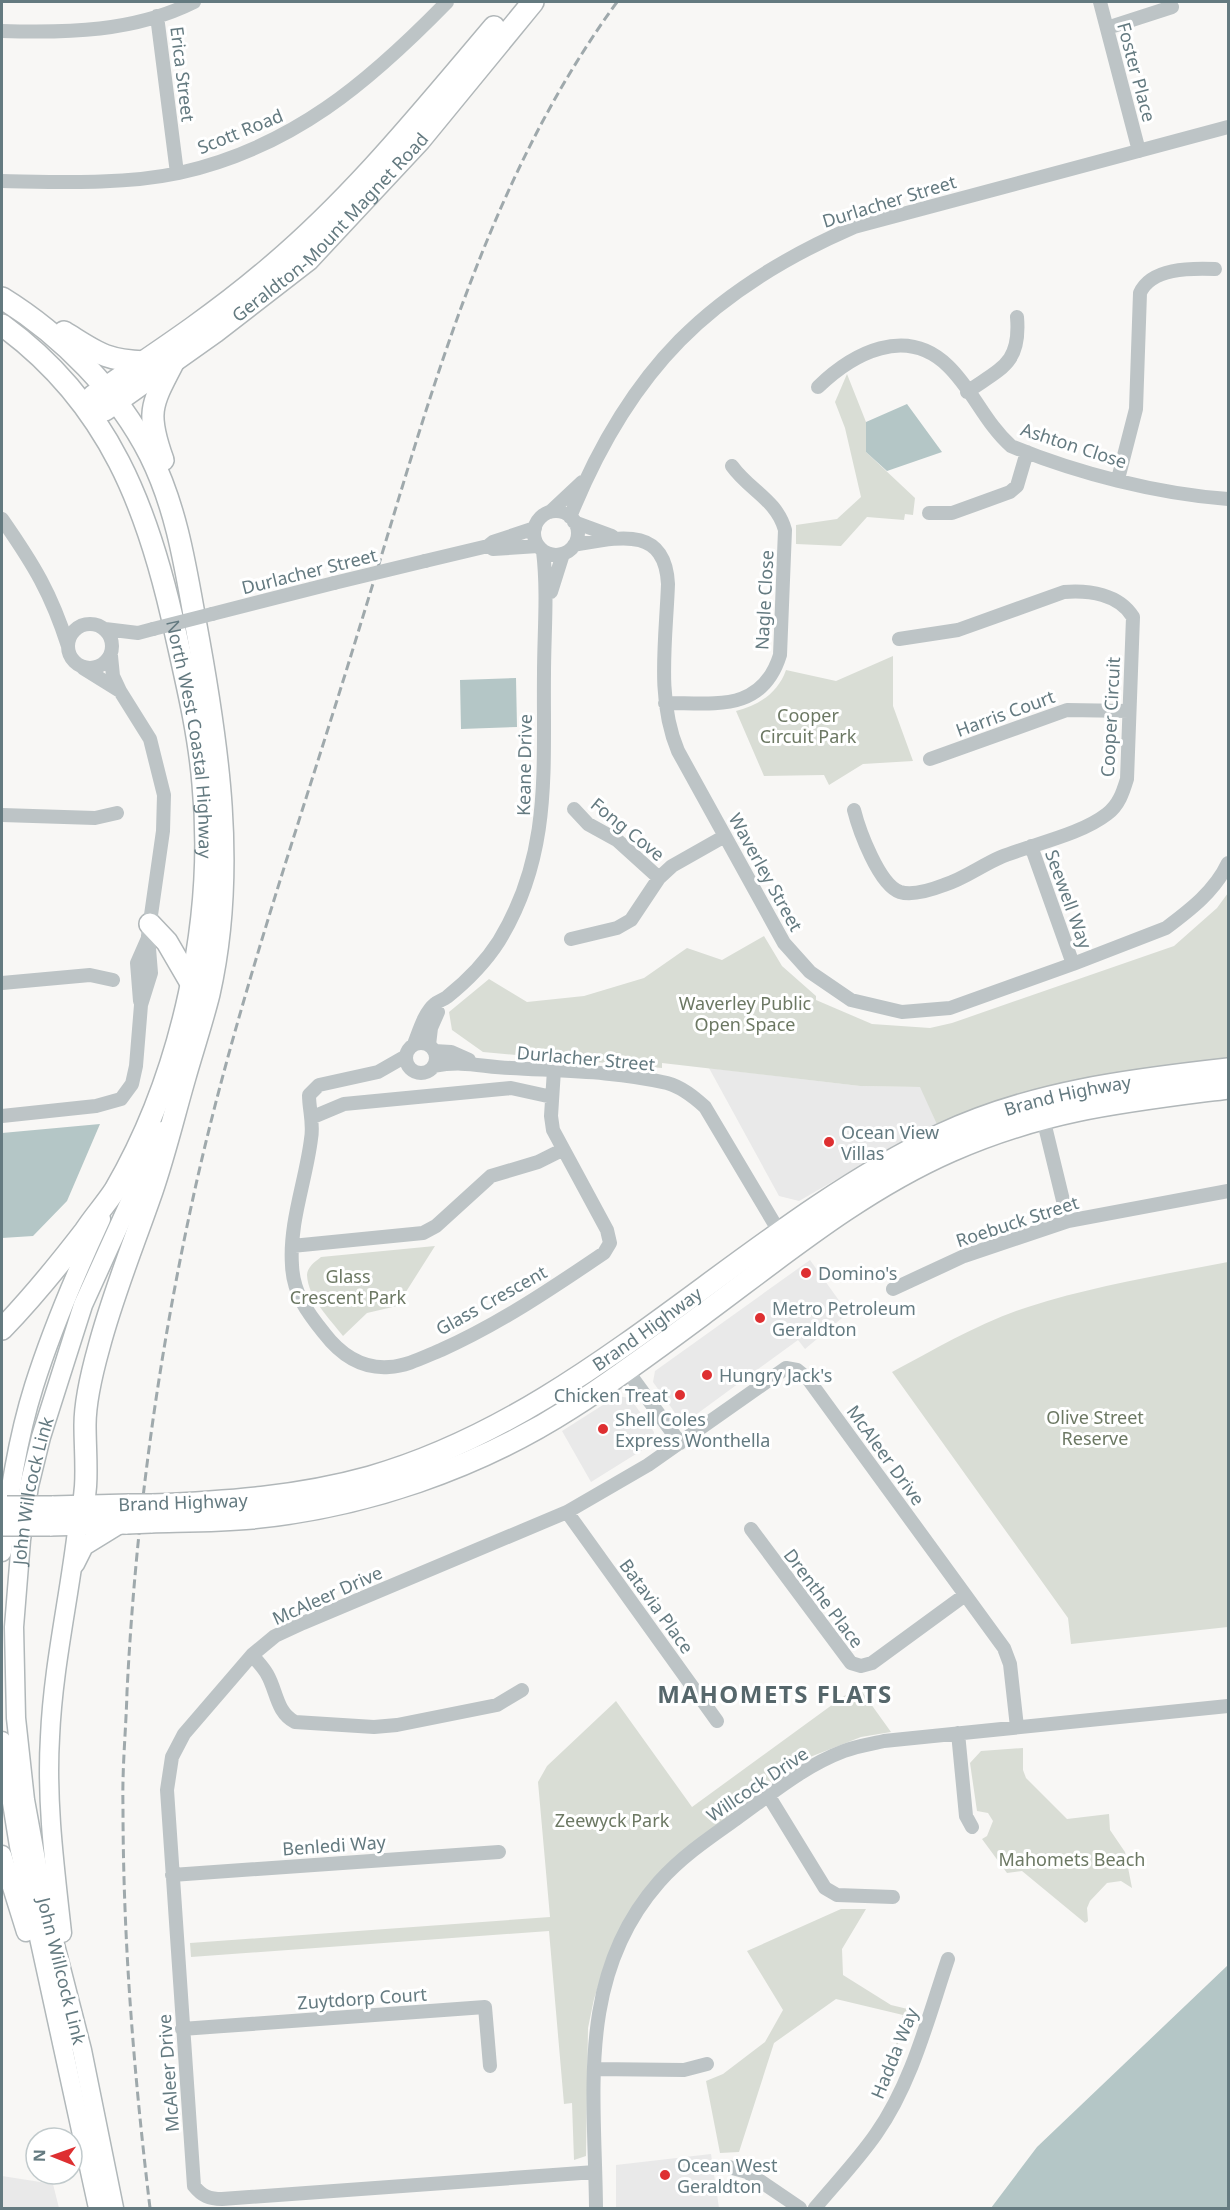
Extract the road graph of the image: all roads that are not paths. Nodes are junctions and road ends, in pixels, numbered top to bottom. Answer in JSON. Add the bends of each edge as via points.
{"nodes":[{"id":1,"x":194,"y":2,"type":"edge"},
{"id":2,"x":447,"y":2,"type":"edge"},
{"id":3,"x":515,"y":2,"type":"edge"},
{"id":4,"x":533,"y":2,"type":"edge"},
{"id":5,"x":1100,"y":2,"type":"edge"},
{"id":6,"x":1173,"y":7,"type":"dead end"},
{"id":7,"x":157,"y":16,"type":"junction"},
{"id":8,"x":1107,"y":28,"type":"junction"},
{"id":9,"x":2,"y":31,"type":"edge"},
{"id":10,"x":1228,"y":127,"type":"edge"},
{"id":11,"x":1139,"y":151,"type":"junction"},
{"id":12,"x":177,"y":173,"type":"junction"},
{"id":13,"x":2,"y":181,"type":"edge"},
{"id":14,"x":1215,"y":269,"type":"dead end"},
{"id":15,"x":2,"y":298,"type":"edge"},
{"id":16,"x":1017,"y":317,"type":"dead end"},
{"id":17,"x":36,"y":321,"type":"junction"},
{"id":18,"x":2,"y":325,"type":"edge"},
{"id":19,"x":175,"y":360,"type":"junction"},
{"id":20,"x":145,"y":362,"type":"junction"},
{"id":21,"x":818,"y":387,"type":"dead end"},
{"id":22,"x":967,"y":392,"type":"junction"},
{"id":23,"x":110,"y":395,"type":"junction"},
{"id":24,"x":89,"y":410,"type":"junction"},
{"id":25,"x":1027,"y":452,"type":"junction"},
{"id":26,"x":732,"y":466,"type":"dead end"},
{"id":27,"x":585,"y":478,"type":"junction"},
{"id":28,"x":1118,"y":479,"type":"junction"},
{"id":29,"x":1228,"y":499,"type":"edge"},
{"id":30,"x":172,"y":510,"type":"junction"},
{"id":31,"x":550,"y":512,"type":"junction"},
{"id":32,"x":929,"y":513,"type":"dead end"},
{"id":33,"x":2,"y":519,"type":"edge"},
{"id":34,"x":572,"y":520,"type":"junction"},
{"id":35,"x":535,"y":528,"type":"junction"},
{"id":36,"x":614,"y":537,"type":"junction"},
{"id":37,"x":488,"y":546,"type":"junction"},
{"id":38,"x":541,"y":549,"type":"junction"},
{"id":39,"x":568,"y":550,"type":"junction"},
{"id":40,"x":547,"y":610,"type":"junction"},
{"id":41,"x":105,"y":629,"type":"junction"},
{"id":42,"x":138,"y":633,"type":"junction"},
{"id":43,"x":899,"y":639,"type":"dead end"},
{"id":44,"x":68,"y":646,"type":"junction"},
{"id":45,"x":111,"y":654,"type":"junction"},
{"id":46,"x":81,"y":667,"type":"junction"},
{"id":47,"x":120,"y":691,"type":"junction"},
{"id":48,"x":665,"y":704,"type":"junction"},
{"id":49,"x":1129,"y":711,"type":"junction"},
{"id":50,"x":930,"y":759,"type":"dead end"},
{"id":51,"x":574,"y":809,"type":"dead end"},
{"id":52,"x":854,"y":810,"type":"dead end"},
{"id":53,"x":117,"y":813,"type":"dead end"},
{"id":54,"x":2,"y":815,"type":"edge"},
{"id":55,"x":725,"y":836,"type":"junction"},
{"id":56,"x":1031,"y":846,"type":"junction"},
{"id":57,"x":1228,"y":863,"type":"edge"},
{"id":58,"x":659,"y":878,"type":"junction"},
{"id":59,"x":149,"y":930,"type":"junction"},
{"id":60,"x":572,"y":939,"type":"dead end"},
{"id":61,"x":1073,"y":964,"type":"junction"},
{"id":62,"x":113,"y":980,"type":"dead end"},
{"id":63,"x":2,"y":983,"type":"edge"},
{"id":64,"x":192,"y":985,"type":"junction"},
{"id":65,"x":444,"y":999,"type":"junction"},
{"id":66,"x":414,"y":1044,"type":"junction"},
{"id":67,"x":431,"y":1048,"type":"junction"},
{"id":68,"x":406,"y":1056,"type":"junction"},
{"id":69,"x":471,"y":1062,"type":"junction"},
{"id":70,"x":434,"y":1066,"type":"junction"},
{"id":71,"x":1228,"y":1069,"type":"edge"},
{"id":72,"x":554,"y":1070,"type":"junction"},
{"id":73,"x":378,"y":1072,"type":"junction"},
{"id":74,"x":414,"y":1072,"type":"junction"},
{"id":75,"x":184,"y":1079,"type":"junction"},
{"id":76,"x":1228,"y":1088,"type":"edge"},
{"id":77,"x":552,"y":1097,"type":"junction"},
{"id":78,"x":2,"y":1116,"type":"edge"},
{"id":79,"x":313,"y":1117,"type":"junction"},
{"id":80,"x":1043,"y":1118,"type":"junction"},
{"id":81,"x":562,"y":1150,"type":"junction"},
{"id":82,"x":114,"y":1191,"type":"junction"},
{"id":83,"x":1228,"y":1191,"type":"edge"},
{"id":84,"x":1068,"y":1221,"type":"junction"},
{"id":85,"x":785,"y":1241,"type":"junction"},
{"id":86,"x":292,"y":1246,"type":"junction"},
{"id":87,"x":893,"y":1289,"type":"dead end"},
{"id":88,"x":2,"y":1329,"type":"edge"},
{"id":89,"x":614,"y":1351,"type":"junction"},
{"id":90,"x":627,"y":1371,"type":"junction"},
{"id":91,"x":680,"y":1443,"type":"junction"},
{"id":92,"x":87,"y":1454,"type":"junction"},
{"id":93,"x":2,"y":1507,"type":"edge"},
{"id":94,"x":567,"y":1512,"type":"junction"},
{"id":95,"x":81,"y":1514,"type":"junction"},
{"id":96,"x":124,"y":1514,"type":"junction"},
{"id":97,"x":151,"y":1514,"type":"junction"},
{"id":98,"x":51,"y":1516,"type":"junction"},
{"id":99,"x":2,"y":1525,"type":"edge"},
{"id":100,"x":751,"y":1529,"type":"dead end"},
{"id":101,"x":2,"y":1552,"type":"edge"},
{"id":102,"x":72,"y":1572,"type":"junction"},
{"id":103,"x":965,"y":1595,"type":"junction"},
{"id":104,"x":252,"y":1655,"type":"junction"},
{"id":105,"x":522,"y":1690,"type":"dead end"},
{"id":106,"x":1228,"y":1706,"type":"edge"},
{"id":107,"x":717,"y":1721,"type":"dead end"},
{"id":108,"x":1017,"y":1727,"type":"junction"},
{"id":109,"x":958,"y":1733,"type":"junction"},
{"id":110,"x":2,"y":1741,"type":"edge"},
{"id":111,"x":768,"y":1795,"type":"junction"},
{"id":112,"x":972,"y":1827,"type":"dead end"},
{"id":113,"x":499,"y":1852,"type":"dead end"},
{"id":114,"x":2,"y":1855,"type":"edge"},
{"id":115,"x":172,"y":1875,"type":"junction"},
{"id":116,"x":893,"y":1897,"type":"dead end"},
{"id":117,"x":948,"y":1959,"type":"dead end"},
{"id":118,"x":182,"y":2029,"type":"junction"},
{"id":119,"x":82,"y":2050,"type":"junction"},
{"id":120,"x":707,"y":2064,"type":"dead end"},
{"id":121,"x":490,"y":2066,"type":"dead end"},
{"id":122,"x":594,"y":2069,"type":"junction"},
{"id":123,"x":73,"y":2098,"type":"junction"},
{"id":124,"x":729,"y":2167,"type":"dead end"},
{"id":125,"x":595,"y":2172,"type":"junction"},
{"id":126,"x":98,"y":2208,"type":"edge"},
{"id":127,"x":114,"y":2208,"type":"edge"},
{"id":128,"x":596,"y":2208,"type":"edge"},
{"id":129,"x":800,"y":2208,"type":"edge"},
{"id":130,"x":815,"y":2208,"type":"edge"}],
"edges":[{"from":1,"to":7,"type":"street"},
{"from":2,"to":12,"type":"street","name":"Scott Road","via":[[395,55],[309,122],[268,143]]},
{"from":3,"to":20,"type":"highway","name":"Geraldton-Mount Magnet Road","via":[[375,166],[268,269]]},
{"from":4,"to":19,"type":"highway","name":"Geraldton-Mount Magnet Road","via":[[420,140],[308,260]]},
{"from":5,"to":8,"type":"street","name":"Foster Place"},
{"from":6,"to":8,"type":"street"},
{"from":7,"to":9,"type":"street","via":[[80,32]]},
{"from":7,"to":12,"type":"street","name":"Erica Street"},
{"from":8,"to":11,"type":"street","name":"Foster Place"},
{"from":10,"to":11,"type":"street","name":"Durlacher Street"},
{"from":11,"to":27,"type":"street","name":"Durlacher Street","via":[[854,227],[762,272],[721,302],[675,344],[635,392]]},
{"from":12,"to":13,"type":"street","name":"Scott Road","via":[[61,183]]},
{"from":14,"to":28,"type":"street","via":[[1193,268],[1151,277],[1145,282],[1140,293],[1134,423]]},
{"from":15,"to":17,"type":"highway","name":"North West Coastal Highway"},
{"from":16,"to":22,"type":"street","via":[[1016,351],[1007,364]]},
{"from":17,"to":20,"type":"highway","via":[[51,324],[108,358]]},
{"from":17,"to":23,"type":"highway","name":"North West Coastal Highway"},
{"from":18,"to":24,"type":"highway","name":"North West Coastal Highway","via":[[31,346]]},
{"from":19,"to":23,"type":"highway","name":"Geraldton-Mount Magnet Road"},
{"from":19,"to":30,"type":"highway","via":[[154,400],[152,414],[154,434],[169,475]]},
{"from":20,"to":23,"type":"highway","name":"Geraldton-Mount Magnet Road"},
{"from":21,"to":22,"type":"street","name":"Ashton Close","via":[[839,366],[867,352],[884,346],[907,346],[929,352],[949,366]]},
{"from":22,"to":25,"type":"street","name":"Ashton Close","via":[[999,435],[1011,446]]},
{"from":23,"to":24,"type":"highway","name":"Geraldton-Mount Magnet Road"},
{"from":23,"to":30,"type":"highway","name":"North West Coastal Highway","via":[[148,452]]},
{"from":24,"to":64,"type":"highway","name":"North West Coastal Highway","via":[[126,473],[147,527],[166,590],[191,704],[203,784],[205,851],[202,924]]},
{"from":25,"to":28,"type":"street","name":"Ashton Close"},
{"from":25,"to":32,"type":"street","via":[[1017,486],[1010,492],[952,513]]},
{"from":26,"to":48,"type":"street","name":"Nagle Close","via":[[740,478],[775,506],[785,531],[780,655],[775,672],[764,687],[745,699]]},
{"from":27,"to":31,"type":"street","name":"Durlacher Street"},
{"from":27,"to":34,"type":"street","name":"Durlacher Street"},
{"from":28,"to":29,"type":"street","name":"Ashton Close","via":[[1193,497]]},
{"from":30,"to":75,"type":"highway","name":"North West Coastal Highway","via":[[204,664],[222,806],[223,870],[218,933],[209,993]]},
{"from":31,"to":34,"type":"street","via":[[563,513]]},
{"from":31,"to":35,"type":"street","via":[[540,518]]},
{"from":33,"to":44,"type":"street","via":[[45,585]]},
{"from":34,"to":36,"type":"street","name":"Waverley Street"},
{"from":34,"to":39,"type":"street","via":[[578,534]]},
{"from":35,"to":37,"type":"street","name":"Durlacher Street"},
{"from":35,"to":38,"type":"street"},
{"from":36,"to":39,"type":"street","name":"Waverley Street"},
{"from":36,"to":48,"type":"street","name":"Waverley Street","via":[[628,537],[654,547],[667,568]]},
{"from":37,"to":38,"type":"street","name":"Durlacher Street"},
{"from":37,"to":42,"type":"street","name":"Durlacher Street","bridge":true},
{"from":38,"to":39,"type":"street","via":[[553,555]]},
{"from":38,"to":40,"type":"street","name":"Keane Drive"},
{"from":39,"to":40,"type":"street","name":"Keane Drive","via":[[553,583]]},
{"from":40,"to":65,"type":"street","name":"Keane Drive","via":[[544,793],[531,868],[499,940],[478,971]]},
{"from":41,"to":42,"type":"street","name":"Durlacher Street"},
{"from":41,"to":44,"type":"street","via":[[93,624],[81,626],[72,634]]},
{"from":41,"to":45,"type":"street","via":[[112,640]]},
{"from":42,"to":45,"type":"street","name":"Durlacher Street"},
{"from":43,"to":49,"type":"street","name":"Cooper Circuit","via":[[958,630],[1064,592],[1079,591],[1115,599],[1133,617]]},
{"from":44,"to":46,"type":"street"},
{"from":45,"to":46,"type":"street","via":[[99,667]]},
{"from":45,"to":47,"type":"street","via":[[113,676]]},
{"from":46,"to":47,"type":"street"},
{"from":47,"to":59,"type":"street","via":[[144,727],[162,777],[163,831]]},
{"from":48,"to":55,"type":"street","name":"Waverley Street","via":[[678,751]]},
{"from":49,"to":50,"type":"street","name":"Harris Court","via":[[1067,710]]},
{"from":49,"to":56,"type":"street","name":"Cooper Circuit","via":[[1126,779],[1121,799],[1108,814],[1089,824]]},
{"from":51,"to":58,"type":"street","name":"Fong Cove","via":[[588,824],[617,840]]},
{"from":52,"to":56,"type":"street","name":"Cooper Circuit","via":[[860,834],[887,883],[897,892],[911,894],[946,885],[999,857]]},
{"from":53,"to":54,"type":"street","via":[[95,818]]},
{"from":55,"to":58,"type":"street","via":[[672,866]]},
{"from":55,"to":61,"type":"street","name":"Waverley Street","via":[[784,943],[810,972],[851,1000],[902,1012],[933,1011]]},
{"from":56,"to":61,"type":"street","name":"Seewell Way"},
{"from":57,"to":61,"type":"street","name":"Waverley Street","via":[[1209,891],[1166,928]]},
{"from":58,"to":60,"type":"street","via":[[631,920],[617,928]]},
{"from":59,"to":64,"type":"highway","via":[[176,955]]},
{"from":59,"to":78,"type":"street","via":[[137,963],[141,1005],[136,1066],[132,1084],[121,1099],[96,1106]]},
{"from":62,"to":63,"type":"street","via":[[90,975]]},
{"from":64,"to":82,"type":"highway","name":"North West Coastal Highway","via":[[163,1085]]},
{"from":65,"to":66,"type":"street","name":"Keane Drive","via":[[435,1003],[426,1016]]},
{"from":65,"to":67,"type":"street","name":"Keane Drive","via":[[435,1016]]},
{"from":66,"to":67,"type":"street"},
{"from":66,"to":68,"type":"street"},
{"from":67,"to":69,"type":"street","name":"Durlacher Street"},
{"from":67,"to":70,"type":"street"},
{"from":68,"to":73,"type":"street"},
{"from":68,"to":74,"type":"street","via":[[408,1067]]},
{"from":69,"to":70,"type":"street","name":"Durlacher Street"},
{"from":69,"to":72,"type":"street","name":"Durlacher Street"},
{"from":70,"to":74,"type":"street","via":[[425,1073]]},
{"from":71,"to":85,"type":"highway","name":"Brand Highway","via":[[1088,1088],[990,1115],[943,1134],[854,1182]]},
{"from":72,"to":77,"type":"street","name":"Glass Crescent"},
{"from":72,"to":85,"type":"street","name":"Durlacher Street","via":[[648,1080],[689,1092],[705,1107]]},
{"from":73,"to":74,"type":"street"},
{"from":73,"to":79,"type":"street","name":"Glass Crescent","via":[[319,1085],[309,1095]]},
{"from":75,"to":92,"type":"highway","name":"North West Coastal Highway","via":[[167,1145],[99,1347],[85,1424]]},
{"from":75,"to":119,"type":"main road","name":"John Willcock Link","via":[[83,1305],[41,1437],[21,1540],[14,1627],[16,1718],[25,1800],[43,1898]]},
{"from":76,"to":80,"type":"highway","name":"Brand Highway","via":[[1139,1098]]},
{"from":77,"to":79,"type":"street","name":"Durlacher Street","via":[[512,1088],[344,1104]]},
{"from":77,"to":81,"type":"street","name":"Glass Crescent","via":[[553,1130]]},
{"from":79,"to":86,"type":"street","name":"Glass Crescent"},
{"from":80,"to":84,"type":"street"},
{"from":80,"to":85,"type":"highway","name":"Brand Highway","via":[[948,1152]]},
{"from":81,"to":86,"type":"street","via":[[538,1162],[491,1176],[423,1233]]},
{"from":81,"to":86,"type":"street","name":"Glass Crescent","via":[[607,1230],[610,1243],[604,1253],[474,1335],[414,1362],[367,1366],[332,1344],[303,1307],[294,1283]]},
{"from":82,"to":88,"type":"highway","name":"North West Coastal Highway","via":[[40,1291]]},
{"from":82,"to":101,"type":"main road","name":"John Willcock Link","via":[[34,1387],[10,1485]]},
{"from":83,"to":84,"type":"street","name":"Roebuck Street"},
{"from":84,"to":87,"type":"street","name":"Roebuck Street","via":[[964,1256]]},
{"from":85,"to":89,"type":"highway","name":"Brand Highway"},
{"from":85,"to":90,"type":"highway","name":"Brand Highway"},
{"from":89,"to":90,"type":"street"},
{"from":89,"to":97,"type":"highway","name":"Brand Highway","via":[[483,1430],[373,1476],[318,1490]]},
{"from":90,"to":91,"type":"street"},
{"from":90,"to":97,"type":"highway","name":"Brand Highway","via":[[568,1410],[483,1455],[381,1493],[252,1518]]},
{"from":91,"to":94,"type":"street","name":"McAleer Drive"},
{"from":91,"to":103,"type":"street","name":"McAleer Drive","via":[[776,1373],[786,1368],[798,1370]]},
{"from":92,"to":95,"type":"highway"},
{"from":92,"to":96,"type":"highway","via":[[100,1493]]},
{"from":93,"to":98,"type":"highway","bridge":true},
{"from":94,"to":104,"type":"street","name":"McAleer Drive","via":[[303,1623],[275,1636]]},
{"from":94,"to":107,"type":"street","name":"Batavia Place"},
{"from":95,"to":96,"type":"highway","name":"Brand Highway"},
{"from":95,"to":98,"type":"highway","name":"Brand Highway"},
{"from":95,"to":102,"type":"main road"},
{"from":96,"to":97,"type":"highway","name":"Brand Highway","bridge":true},
{"from":96,"to":102,"type":"main road","via":[[84,1546]]},
{"from":98,"to":99,"type":"highway","bridge":true},
{"from":100,"to":103,"type":"street","name":"Drenthe Place","via":[[851,1664],[872,1663]]},
{"from":102,"to":119,"type":"main road","via":[[58,1644],[49,1738],[54,1860],[63,1947]]},
{"from":103,"to":108,"type":"street","name":"McAleer Drive","via":[[1004,1648],[1010,1664]]},
{"from":104,"to":105,"type":"street","via":[[267,1674],[280,1709],[295,1722],[397,1725],[497,1705]]},
{"from":104,"to":115,"type":"street","name":"McAleer Drive","via":[[184,1734],[171,1757],[167,1790]]},
{"from":106,"to":108,"type":"street","name":"Willcock Drive"},
{"from":108,"to":109,"type":"street","name":"Willcock Drive"},
{"from":109,"to":111,"type":"street","name":"Willcock Drive","via":[[884,1741],[845,1751],[805,1769]]},
{"from":109,"to":112,"type":"street","via":[[966,1816]]},
{"from":110,"to":123,"type":"main road","name":"John Willcock Link","via":[[19,1846]]},
{"from":111,"to":116,"type":"street","via":[[825,1888],[837,1895]]},
{"from":111,"to":122,"type":"street","name":"Willcock Drive","via":[[690,1852],[635,1913],[615,1951],[603,1986]]},
{"from":113,"to":115,"type":"street","name":"Benledi Way"},
{"from":114,"to":123,"type":"main road","via":[[37,1964]]},
{"from":115,"to":118,"type":"street","name":"McAleer Drive"},
{"from":117,"to":130,"type":"street","name":"Hadda Way","via":[[908,2075],[892,2108],[876,2134]]},
{"from":118,"to":121,"type":"street","name":"Zuytdorp Court","via":[[485,2007]]},
{"from":118,"to":125,"type":"street","name":"McAleer Drive","via":[[194,2186],[212,2199]]},
{"from":119,"to":127,"type":"main road","name":"John Willcock Link"},
{"from":120,"to":122,"type":"street","via":[[684,2070]]},
{"from":122,"to":125,"type":"street","name":"Willcock Drive"},
{"from":123,"to":126,"type":"main road","name":"John Willcock Link"},
{"from":124,"to":129,"type":"street","via":[[747,2172]]},
{"from":125,"to":128,"type":"street","name":"Willcock Drive"}]}
